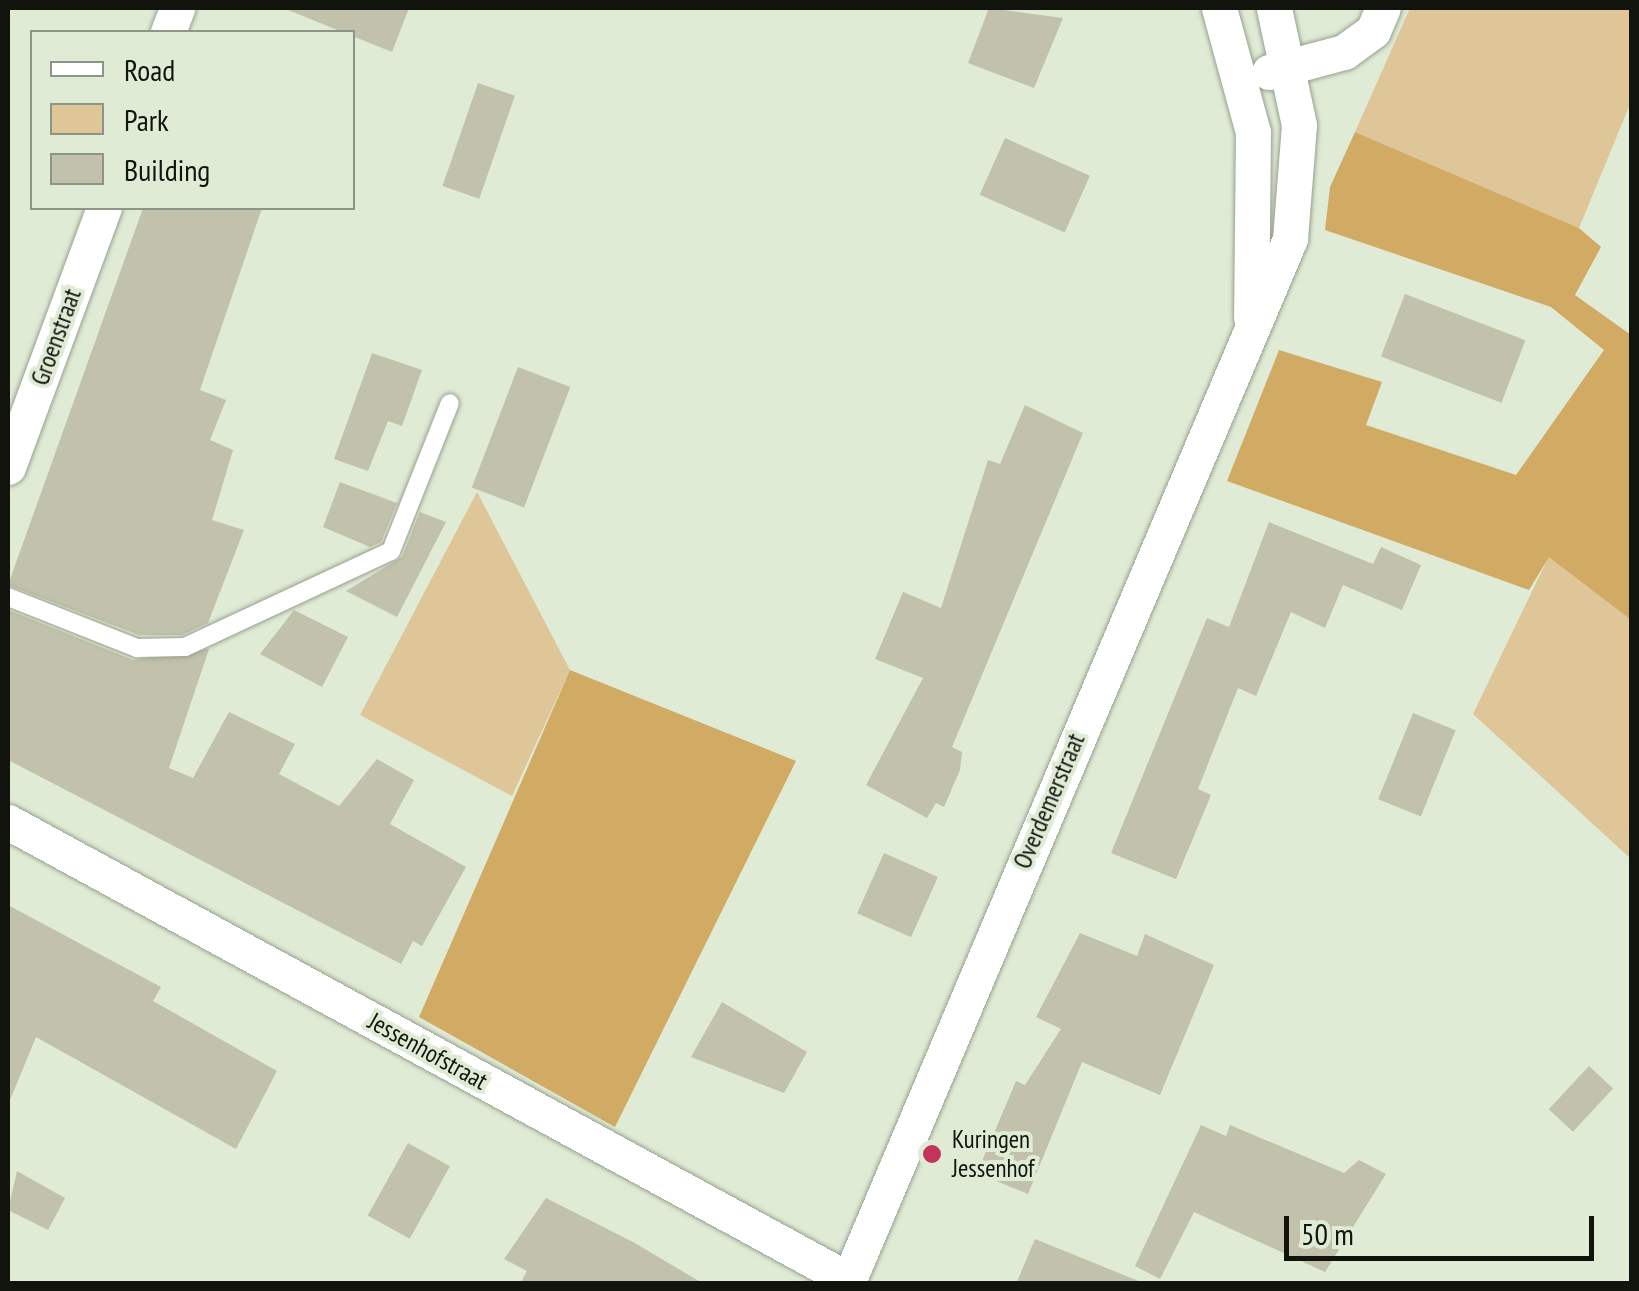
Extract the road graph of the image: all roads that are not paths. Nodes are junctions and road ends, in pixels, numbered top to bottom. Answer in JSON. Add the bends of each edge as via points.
{"nodes":[{"id":1,"x":1219,"y":8,"type":"edge"},
{"id":2,"x":1274,"y":8,"type":"edge"},
{"id":3,"x":1383,"y":8,"type":"edge"},
{"id":4,"x":1290,"y":67,"type":"junction"},
{"id":5,"x":1243,"y":78,"type":"junction"},
{"id":6,"x":103,"y":210,"type":"edge"},
{"id":7,"x":1251,"y":318,"type":"junction"},
{"id":8,"x":450,"y":403,"type":"dead end"},
{"id":9,"x":8,"y":467,"type":"edge"},
{"id":10,"x":8,"y":597,"type":"edge"},
{"id":11,"x":8,"y":822,"type":"edge"},
{"id":12,"x":848,"y":1282,"type":"edge"}],
"edges":[{"from":1,"to":5,"type":"street","name":"Overdemerstraat"},
{"from":2,"to":4,"type":"street","name":"Overdemerstraat"},
{"from":3,"to":4,"type":"street","via":[[1373,31],[1344,52]]},
{"from":4,"to":5,"type":"street"},
{"from":4,"to":7,"type":"street","name":"Overdemerstraat","via":[[1296,207],[1276,280]]},
{"from":5,"to":7,"type":"street","name":"Overdemerstraat","via":[[1256,174]]},
{"from":6,"to":9,"type":"street","name":"Groenstraat"},
{"from":7,"to":12,"type":"street","name":"Overdemerstraat"},
{"from":8,"to":10,"type":"lane","via":[[391,552],[185,647],[137,648]]},
{"from":11,"to":12,"type":"street","name":"Jessenhofstraat"}]}
